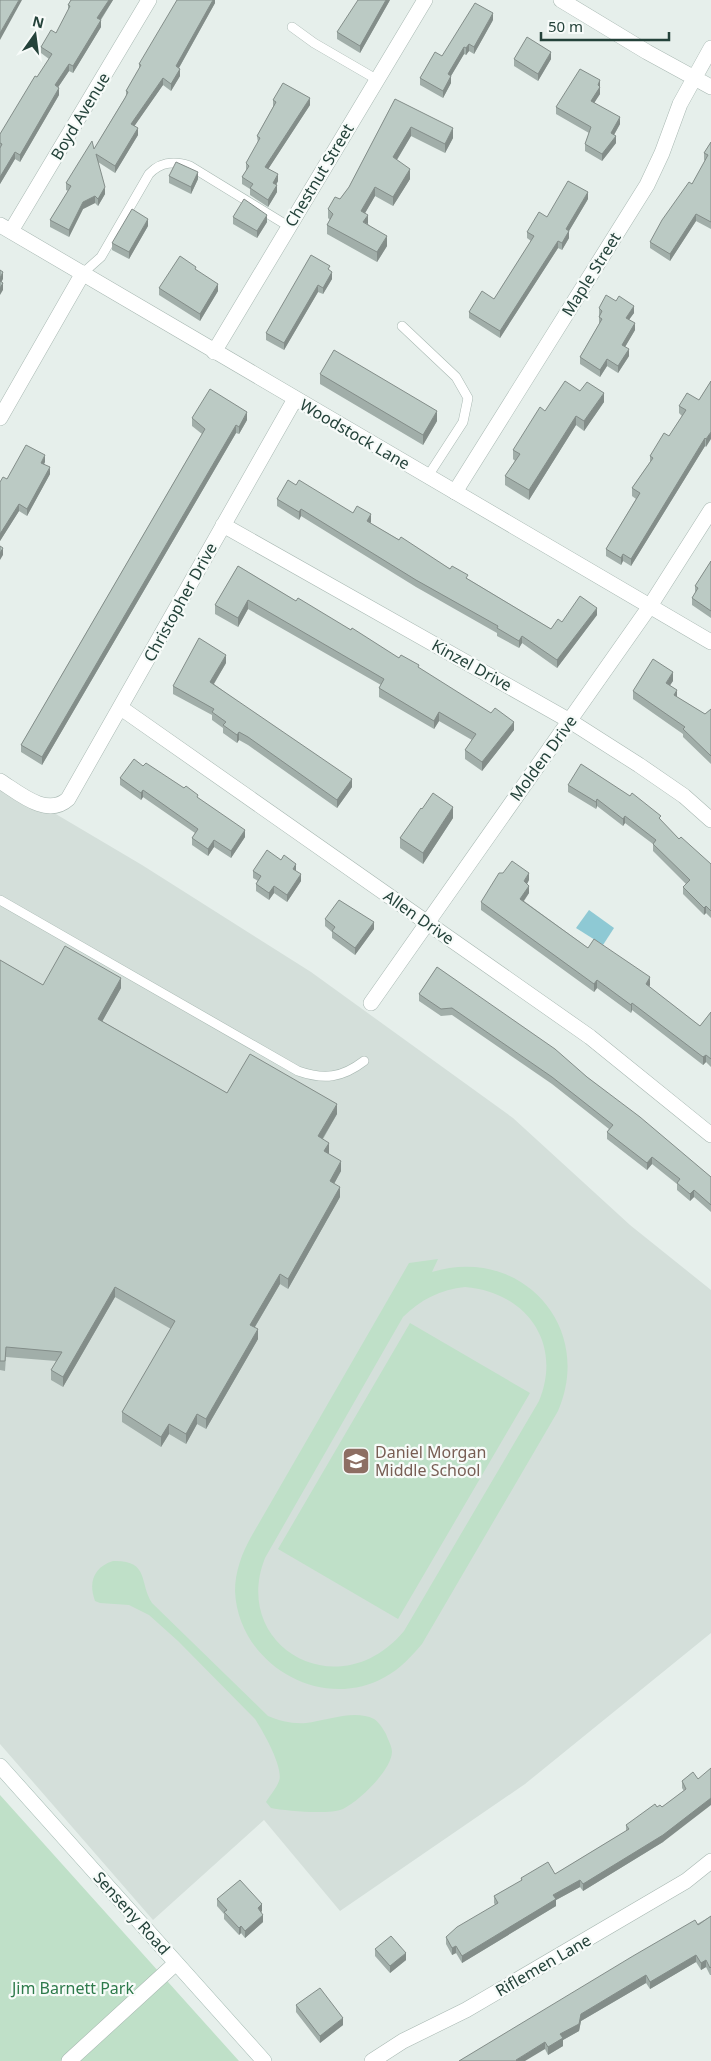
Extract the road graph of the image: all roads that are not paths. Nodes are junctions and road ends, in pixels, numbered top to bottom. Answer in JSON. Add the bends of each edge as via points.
{"nodes":[{"id":1,"x":149,"y":0,"type":"edge"},
{"id":2,"x":425,"y":0,"type":"edge"},
{"id":3,"x":561,"y":0,"type":"edge"},
{"id":4,"x":292,"y":27,"type":"dead end"},
{"id":5,"x":711,"y":48,"type":"edge"},
{"id":6,"x":693,"y":78,"type":"junction"},
{"id":7,"x":376,"y":79,"type":"junction"},
{"id":8,"x":711,"y":86,"type":"edge"},
{"id":9,"x":288,"y":226,"type":"junction"},
{"id":10,"x":5,"y":228,"type":"edge"},
{"id":11,"x":83,"y":273,"type":"junction"},
{"id":12,"x":402,"y":326,"type":"dead end"},
{"id":13,"x":214,"y":352,"type":"junction"},
{"id":14,"x":295,"y":399,"type":"junction"},
{"id":15,"x":0,"y":418,"type":"edge"},
{"id":16,"x":428,"y":476,"type":"junction"},
{"id":17,"x":455,"y":492,"type":"junction"},
{"id":18,"x":711,"y":510,"type":"edge"},
{"id":19,"x":223,"y":525,"type":"junction"},
{"id":20,"x":650,"y":606,"type":"junction"},
{"id":21,"x":711,"y":642,"type":"edge"},
{"id":22,"x":121,"y":708,"type":"junction"},
{"id":23,"x":570,"y":721,"type":"junction"},
{"id":24,"x":0,"y":781,"type":"edge"},
{"id":25,"x":711,"y":820,"type":"edge"},
{"id":26,"x":0,"y":900,"type":"edge"},
{"id":27,"x":428,"y":923,"type":"junction"},
{"id":28,"x":371,"y":1003,"type":"dead end"},
{"id":29,"x":364,"y":1061,"type":"dead end"},
{"id":30,"x":711,"y":1134,"type":"edge"},
{"id":31,"x":0,"y":1766,"type":"edge"},
{"id":32,"x":711,"y":1861,"type":"edge"},
{"id":33,"x":176,"y":1962,"type":"junction"},
{"id":34,"x":69,"y":2061,"type":"edge"},
{"id":35,"x":264,"y":2061,"type":"edge"},
{"id":36,"x":372,"y":2061,"type":"edge"}],
"edges":[{"from":1,"to":10,"type":"street","name":"Boyd Avenue"},
{"from":2,"to":7,"type":"street","name":"Chestnut Street"},
{"from":3,"to":6,"type":"street"},
{"from":4,"to":7,"type":"lane"},
{"from":5,"to":6,"type":"street","name":"Maple Street"},
{"from":6,"to":8,"type":"street"},
{"from":6,"to":17,"type":"street","name":"Maple Street","via":[[647,185]]},
{"from":7,"to":9,"type":"street","name":"Chestnut Street"},
{"from":9,"to":11,"type":"lane","via":[[190,166],[164,163],[149,174],[101,257]]},
{"from":9,"to":13,"type":"street","name":"Chestnut Street"},
{"from":10,"to":11,"type":"street","name":"Woodstock Lane"},
{"from":11,"to":13,"type":"street","name":"Woodstock Lane"},
{"from":11,"to":15,"type":"street"},
{"from":12,"to":16,"type":"lane","via":[[456,377],[468,398],[463,422]]},
{"from":13,"to":14,"type":"street","name":"Woodstock Lane"},
{"from":14,"to":16,"type":"street","name":"Woodstock Lane"},
{"from":14,"to":19,"type":"street","name":"Christopher Drive"},
{"from":16,"to":17,"type":"street","name":"Woodstock Lane"},
{"from":17,"to":20,"type":"street","name":"Woodstock Lane"},
{"from":18,"to":20,"type":"street","name":"Molden Drive"},
{"from":19,"to":22,"type":"street","name":"Christopher Drive"},
{"from":19,"to":23,"type":"street","name":"Kinzel Drive"},
{"from":20,"to":21,"type":"street","name":"Woodstock Lane"},
{"from":20,"to":23,"type":"street","name":"Molden Drive"},
{"from":22,"to":24,"type":"street","name":"Christopher Drive","via":[[64,803],[47,807],[35,803]]},
{"from":22,"to":27,"type":"street","name":"Allen Drive"},
{"from":23,"to":25,"type":"street","name":"Kinzel Drive","via":[[662,780]]},
{"from":23,"to":27,"type":"street","name":"Molden Drive"},
{"from":26,"to":29,"type":"lane","via":[[298,1071],[326,1077],[339,1076]]},
{"from":27,"to":28,"type":"street","name":"Molden Drive"},
{"from":27,"to":30,"type":"street","name":"Allen Drive","via":[[590,1037]]},
{"from":31,"to":33,"type":"street","name":"Senseny Road"},
{"from":32,"to":36,"type":"street","name":"Riflemen Lane","via":[[677,1886],[466,2010],[403,2041]]},
{"from":33,"to":34,"type":"street"},
{"from":33,"to":35,"type":"street","name":"Senseny Road"}]}
